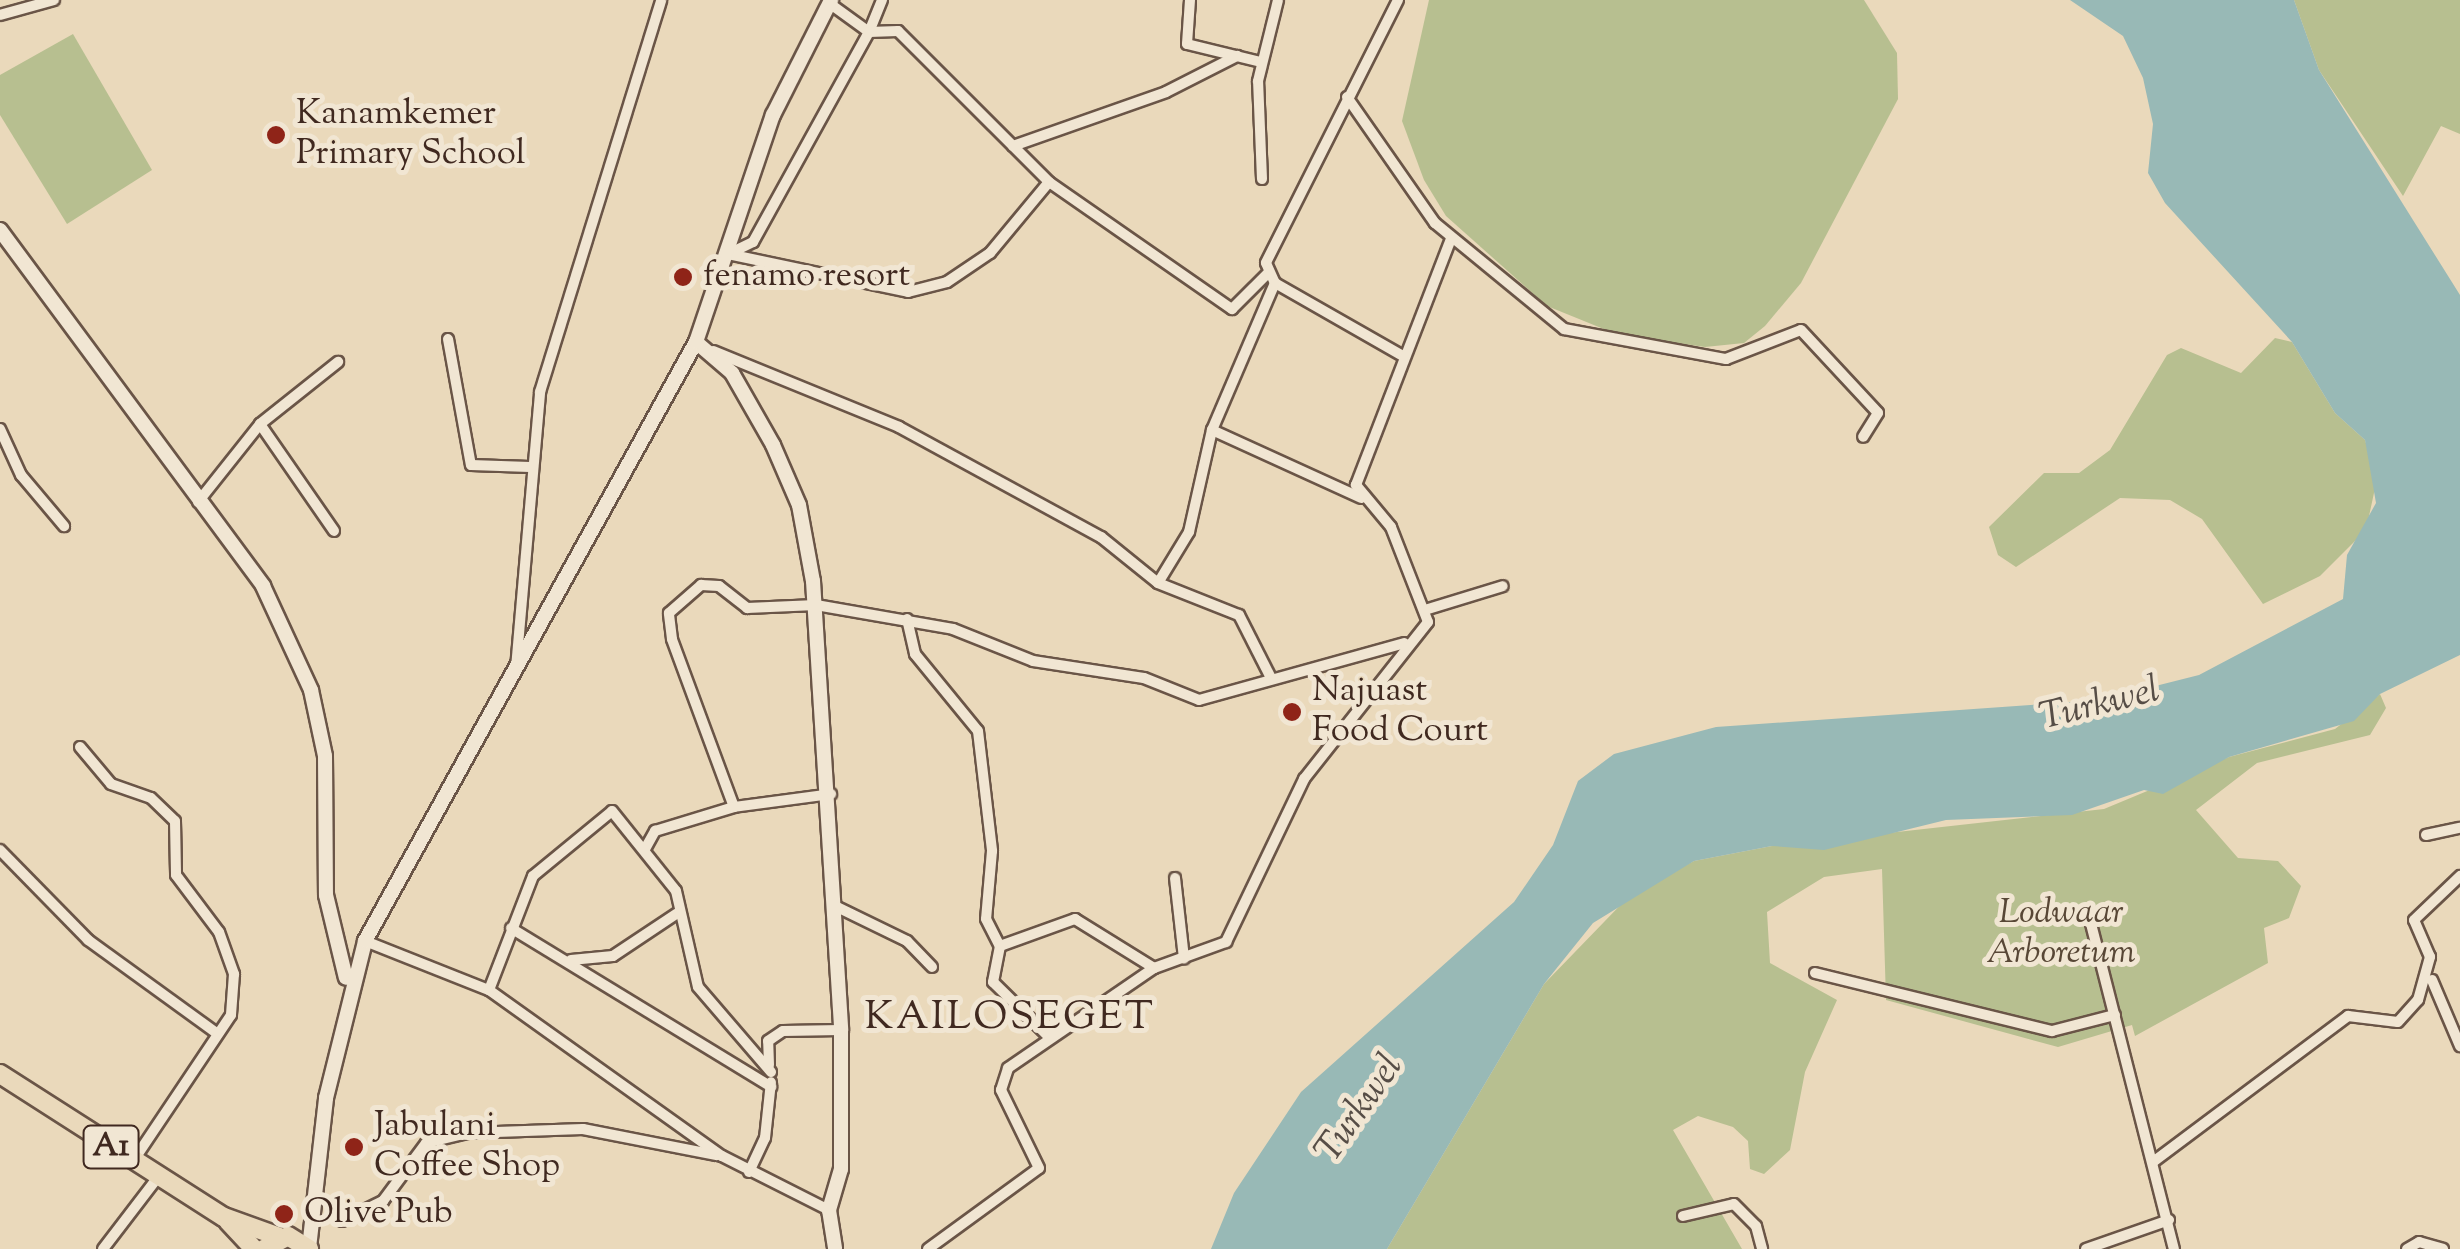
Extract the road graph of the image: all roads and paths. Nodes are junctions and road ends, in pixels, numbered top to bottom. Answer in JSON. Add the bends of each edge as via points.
{"nodes":[{"id":1,"x":54,"y":0,"type":"edge"},
{"id":2,"x":662,"y":0,"type":"edge"},
{"id":3,"x":882,"y":0,"type":"edge"},
{"id":4,"x":1190,"y":0,"type":"edge"},
{"id":5,"x":1278,"y":0,"type":"edge"},
{"id":6,"x":1398,"y":0,"type":"edge"},
{"id":7,"x":829,"y":1,"type":"edge"},
{"id":8,"x":0,"y":15,"type":"edge"},
{"id":9,"x":869,"y":32,"type":"junction"},
{"id":10,"x":1237,"y":56,"type":"junction"},
{"id":11,"x":1261,"y":62,"type":"junction"},
{"id":12,"x":1346,"y":97,"type":"junction"},
{"id":13,"x":1013,"y":146,"type":"junction"},
{"id":14,"x":1262,"y":179,"type":"dead end"},
{"id":15,"x":1049,"y":182,"type":"junction"},
{"id":16,"x":0,"y":230,"type":"edge"},
{"id":17,"x":0,"y":238,"type":"edge"},
{"id":18,"x":1452,"y":238,"type":"junction"},
{"id":19,"x":12,"y":249,"type":"junction"},
{"id":20,"x":728,"y":254,"type":"junction"},
{"id":21,"x":1272,"y":278,"type":"junction"},
{"id":22,"x":448,"y":339,"type":"dead end"},
{"id":23,"x":696,"y":342,"type":"junction"},
{"id":24,"x":713,"y":351,"type":"junction"},
{"id":25,"x":1400,"y":355,"type":"junction"},
{"id":26,"x":338,"y":362,"type":"dead end"},
{"id":27,"x":260,"y":424,"type":"junction"},
{"id":28,"x":0,"y":430,"type":"edge"},
{"id":29,"x":1212,"y":430,"type":"junction"},
{"id":30,"x":1863,"y":437,"type":"dead end"},
{"id":31,"x":530,"y":467,"type":"junction"},
{"id":32,"x":1361,"y":498,"type":"junction"},
{"id":33,"x":196,"y":506,"type":"junction"},
{"id":34,"x":64,"y":526,"type":"dead end"},
{"id":35,"x":334,"y":531,"type":"dead end"},
{"id":36,"x":1158,"y":582,"type":"junction"},
{"id":37,"x":1503,"y":586,"type":"dead end"},
{"id":38,"x":816,"y":605,"type":"junction"},
{"id":39,"x":1428,"y":609,"type":"junction"},
{"id":40,"x":907,"y":618,"type":"junction"},
{"id":41,"x":1404,"y":643,"type":"junction"},
{"id":42,"x":516,"y":669,"type":"junction"},
{"id":43,"x":1270,"y":676,"type":"junction"},
{"id":44,"x":80,"y":748,"type":"dead end"},
{"id":45,"x":832,"y":794,"type":"junction"},
{"id":46,"x":734,"y":807,"type":"junction"},
{"id":47,"x":2460,"y":828,"type":"edge"},
{"id":48,"x":2426,"y":835,"type":"dead end"},
{"id":49,"x":645,"y":849,"type":"junction"},
{"id":50,"x":0,"y":850,"type":"edge"},
{"id":51,"x":2460,"y":876,"type":"edge"},
{"id":52,"x":1175,"y":878,"type":"dead end"},
{"id":53,"x":835,"y":906,"type":"junction"},
{"id":54,"x":2088,"y":912,"type":"dead end"},
{"id":55,"x":676,"y":914,"type":"junction"},
{"id":56,"x":511,"y":928,"type":"junction"},
{"id":57,"x":365,"y":940,"type":"junction"},
{"id":58,"x":1000,"y":946,"type":"junction"},
{"id":59,"x":1184,"y":958,"type":"junction"},
{"id":60,"x":570,"y":960,"type":"junction"},
{"id":61,"x":932,"y":966,"type":"dead end"},
{"id":62,"x":1154,"y":968,"type":"junction"},
{"id":63,"x":1815,"y":973,"type":"dead end"},
{"id":64,"x":2432,"y":980,"type":"dead end"},
{"id":65,"x":489,"y":990,"type":"junction"},
{"id":66,"x":346,"y":995,"type":"junction"},
{"id":67,"x":2115,"y":1014,"type":"junction"},
{"id":68,"x":841,"y":1030,"type":"junction"},
{"id":69,"x":218,"y":1034,"type":"junction"},
{"id":70,"x":1050,"y":1038,"type":"junction"},
{"id":71,"x":2460,"y":1046,"type":"edge"},
{"id":72,"x":771,"y":1072,"type":"junction"},
{"id":73,"x":0,"y":1074,"type":"edge"},
{"id":74,"x":771,"y":1087,"type":"junction"},
{"id":75,"x":722,"y":1156,"type":"junction"},
{"id":76,"x":134,"y":1161,"type":"junction"},
{"id":77,"x":2153,"y":1162,"type":"junction"},
{"id":78,"x":749,"y":1172,"type":"junction"},
{"id":79,"x":158,"y":1177,"type":"junction"},
{"id":80,"x":310,"y":1207,"type":"junction"},
{"id":81,"x":829,"y":1210,"type":"junction"},
{"id":82,"x":1683,"y":1216,"type":"dead end"},
{"id":83,"x":224,"y":1217,"type":"junction"},
{"id":84,"x":2168,"y":1220,"type":"junction"},
{"id":85,"x":342,"y":1222,"type":"dead end"},
{"id":86,"x":282,"y":1237,"type":"junction"},
{"id":87,"x":309,"y":1248,"type":"edge"},
{"id":88,"x":103,"y":1249,"type":"edge"},
{"id":89,"x":254,"y":1249,"type":"edge"},
{"id":90,"x":264,"y":1249,"type":"edge"},
{"id":91,"x":835,"y":1249,"type":"edge"},
{"id":92,"x":928,"y":1249,"type":"edge"},
{"id":93,"x":1762,"y":1249,"type":"edge"},
{"id":94,"x":2086,"y":1249,"type":"edge"},
{"id":95,"x":2174,"y":1249,"type":"edge"},
{"id":96,"x":2406,"y":1249,"type":"edge"},
{"id":97,"x":2443,"y":1249,"type":"edge"}],
"edges":[{"from":1,"to":8,"type":"street"},
{"from":2,"to":31,"type":"street","via":[[619,160],[557,324]]},
{"from":3,"to":9,"type":"street"},
{"from":4,"to":10,"type":"street","via":[[1187,44]]},
{"from":5,"to":11,"type":"street"},
{"from":6,"to":12,"type":"street"},
{"from":7,"to":9,"type":"street"},
{"from":7,"to":20,"type":"street","via":[[773,115]]},
{"from":9,"to":13,"type":"street","via":[[898,31]]},
{"from":9,"to":20,"type":"street","via":[[753,242]]},
{"from":10,"to":11,"type":"street"},
{"from":10,"to":13,"type":"street","via":[[1166,92]]},
{"from":11,"to":14,"type":"street"},
{"from":12,"to":18,"type":"street"},
{"from":12,"to":21,"type":"street"},
{"from":13,"to":15,"type":"street"},
{"from":15,"to":20,"type":"street","via":[[990,254],[947,282],[908,292]]},
{"from":15,"to":21,"type":"street","via":[[1232,309]]},
{"from":16,"to":19,"type":"street"},
{"from":17,"to":19,"type":"street"},
{"from":18,"to":25,"type":"street"},
{"from":18,"to":30,"type":"street","via":[[1551,320],[1609,344],[1726,359],[1800,330],[1832,353],[1878,413]]},
{"from":19,"to":33,"type":"street"},
{"from":20,"to":23,"type":"street"},
{"from":21,"to":25,"type":"street"},
{"from":21,"to":29,"type":"street"},
{"from":22,"to":31,"type":"street","via":[[471,465]]},
{"from":23,"to":24,"type":"street"},
{"from":23,"to":42,"type":"street"},
{"from":24,"to":36,"type":"street","via":[[899,427],[1101,537]]},
{"from":24,"to":38,"type":"street","via":[[794,490]]},
{"from":25,"to":32,"type":"street","via":[[1360,469]]},
{"from":26,"to":27,"type":"street"},
{"from":27,"to":33,"type":"street"},
{"from":27,"to":35,"type":"street"},
{"from":28,"to":34,"type":"street","via":[[21,475]]},
{"from":29,"to":32,"type":"street"},
{"from":29,"to":36,"type":"street","via":[[1189,532]]},
{"from":31,"to":42,"type":"street"},
{"from":32,"to":39,"type":"street","via":[[1391,528]]},
{"from":33,"to":66,"type":"street","via":[[219,519],[253,564],[311,690],[330,781],[326,895],[347,954]]},
{"from":36,"to":43,"type":"street","via":[[1239,615]]},
{"from":37,"to":39,"type":"street"},
{"from":38,"to":40,"type":"street"},
{"from":38,"to":45,"type":"street"},
{"from":38,"to":46,"type":"street","via":[[748,608],[719,586],[701,585],[669,613]]},
{"from":39,"to":41,"type":"street","via":[[1428,622]]},
{"from":40,"to":43,"type":"street","via":[[1033,661],[1144,678],[1198,700]]},
{"from":40,"to":58,"type":"street","via":[[915,654],[978,731],[992,852],[986,919]]},
{"from":41,"to":43,"type":"street"},
{"from":41,"to":59,"type":"street","via":[[1304,778],[1226,942]]},
{"from":42,"to":57,"type":"street"},
{"from":44,"to":69,"type":"street","via":[[112,784],[150,798],[175,821],[176,875],[232,960],[233,1003]]},
{"from":45,"to":46,"type":"street"},
{"from":45,"to":53,"type":"street"},
{"from":46,"to":49,"type":"street","via":[[656,831]]},
{"from":47,"to":48,"type":"street"},
{"from":49,"to":55,"type":"street","via":[[676,891]]},
{"from":49,"to":56,"type":"street","via":[[621,818],[602,812],[534,876]]},
{"from":50,"to":69,"type":"street","via":[[88,940]]},
{"from":51,"to":77,"type":"street","via":[[2414,920],[2430,958],[2418,1000],[2398,1022],[2348,1016]]},
{"from":52,"to":59,"type":"street"},
{"from":53,"to":61,"type":"street","via":[[907,941]]},
{"from":53,"to":68,"type":"street"},
{"from":54,"to":67,"type":"street"},
{"from":55,"to":60,"type":"street","via":[[614,956]]},
{"from":55,"to":72,"type":"street","via":[[698,986]]},
{"from":56,"to":60,"type":"street"},
{"from":56,"to":65,"type":"street"},
{"from":57,"to":65,"type":"street"},
{"from":57,"to":66,"type":"street"},
{"from":58,"to":62,"type":"street","via":[[1076,919]]},
{"from":58,"to":70,"type":"street","via":[[994,982]]},
{"from":59,"to":62,"type":"street"},
{"from":60,"to":74,"type":"street"},
{"from":62,"to":70,"type":"street"},
{"from":63,"to":67,"type":"street","via":[[2052,1032]]},
{"from":64,"to":71,"type":"street"},
{"from":65,"to":75,"type":"street"},
{"from":66,"to":80,"type":"street"},
{"from":67,"to":77,"type":"street"},
{"from":68,"to":72,"type":"street","via":[[783,1031],[768,1041]]},
{"from":68,"to":81,"type":"street","via":[[840,1169]]},
{"from":69,"to":76,"type":"street"},
{"from":70,"to":92,"type":"street","via":[[1001,1081],[1038,1172]]},
{"from":72,"to":74,"type":"street"},
{"from":73,"to":76,"type":"highway","number":"A1"},
{"from":74,"to":78,"type":"street","via":[[765,1138]]},
{"from":75,"to":78,"type":"street"},
{"from":75,"to":85,"type":"street","via":[[583,1129],[467,1132],[426,1143],[383,1201]]},
{"from":76,"to":79,"type":"highway","number":"A1"},
{"from":77,"to":84,"type":"street"},
{"from":78,"to":81,"type":"street"},
{"from":79,"to":83,"type":"highway","number":"A1"},
{"from":79,"to":88,"type":"street"},
{"from":80,"to":86,"type":"street"},
{"from":80,"to":87,"type":"street"},
{"from":81,"to":91,"type":"street"},
{"from":82,"to":93,"type":"street","via":[[1734,1204],[1756,1226]]},
{"from":83,"to":86,"type":"highway","number":"A1"},
{"from":83,"to":89,"type":"highway","number":"A1"},
{"from":84,"to":94,"type":"street"},
{"from":84,"to":95,"type":"street"},
{"from":86,"to":87,"type":"highway"},
{"from":86,"to":90,"type":"highway"},
{"from":96,"to":97,"type":"street","via":[[2419,1242]]}]}
